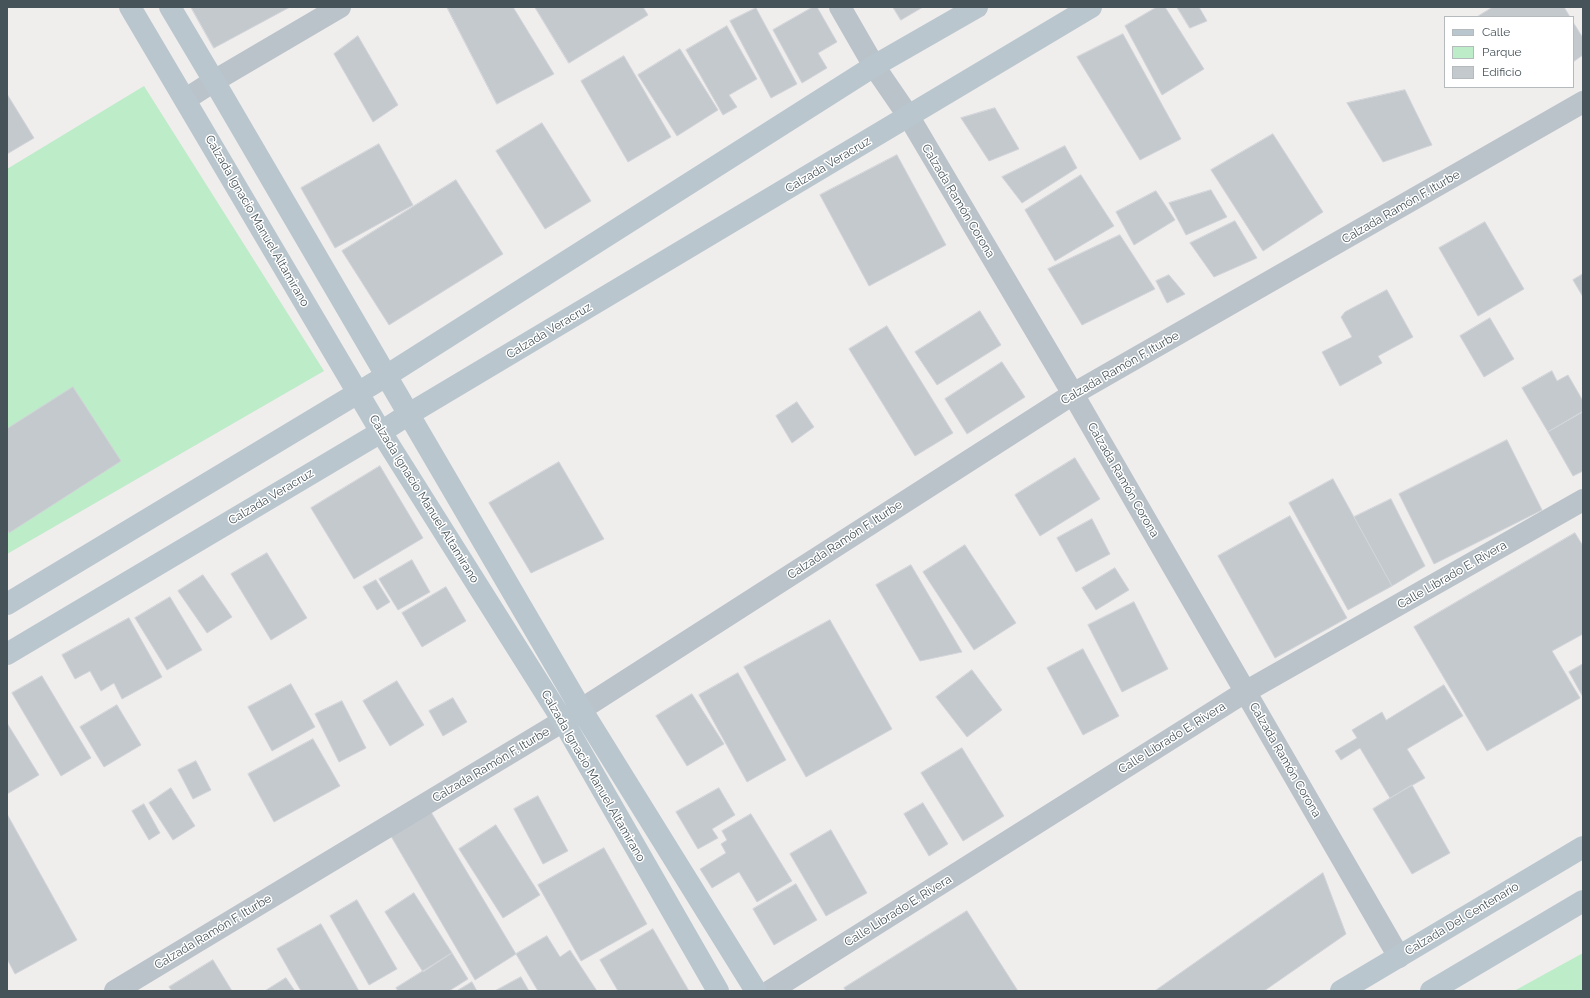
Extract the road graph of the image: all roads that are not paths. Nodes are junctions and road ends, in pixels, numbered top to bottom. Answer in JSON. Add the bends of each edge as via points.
{"nodes":[{"id":1,"x":130,"y":7,"type":"edge"},
{"id":2,"x":170,"y":7,"type":"edge"},
{"id":3,"x":340,"y":7,"type":"edge"},
{"id":4,"x":840,"y":7,"type":"edge"},
{"id":5,"x":977,"y":7,"type":"edge"},
{"id":6,"x":1091,"y":7,"type":"edge"},
{"id":7,"x":874,"y":66,"type":"junction"},
{"id":8,"x":214,"y":80,"type":"junction"},
{"id":9,"x":186,"y":99,"type":"junction"},
{"id":10,"x":1583,"y":102,"type":"edge"},
{"id":11,"x":909,"y":117,"type":"junction"},
{"id":12,"x":386,"y":376,"type":"junction"},
{"id":13,"x":358,"y":392,"type":"junction"},
{"id":14,"x":1073,"y":394,"type":"junction"},
{"id":15,"x":409,"y":414,"type":"junction"},
{"id":16,"x":381,"y":432,"type":"junction"},
{"id":17,"x":1583,"y":500,"type":"edge"},
{"id":18,"x":7,"y":604,"type":"edge"},
{"id":19,"x":7,"y":654,"type":"edge"},
{"id":20,"x":1245,"y":692,"type":"junction"},
{"id":21,"x":581,"y":709,"type":"junction"},
{"id":22,"x":563,"y":722,"type":"junction"},
{"id":23,"x":1583,"y":847,"type":"edge"},
{"id":24,"x":1583,"y":901,"type":"edge"},
{"id":25,"x":1399,"y":957,"type":"junction"},
{"id":26,"x":115,"y":991,"type":"edge"},
{"id":27,"x":718,"y":991,"type":"edge"},
{"id":28,"x":756,"y":991,"type":"edge"},
{"id":29,"x":770,"y":991,"type":"edge"},
{"id":30,"x":1341,"y":991,"type":"edge"},
{"id":31,"x":1431,"y":991,"type":"edge"}],
"edges":[{"from":1,"to":9,"type":"street","name":"Calzada Ignacio Manuel Altamirano"},
{"from":2,"to":8,"type":"street","name":"Calzada Ignacio Manuel Altamirano"},
{"from":3,"to":8,"type":"street"},
{"from":4,"to":7,"type":"street","name":"Calzada Ramón Corona"},
{"from":5,"to":7,"type":"street"},
{"from":6,"to":11,"type":"street","name":"Calzada Veracruz"},
{"from":7,"to":11,"type":"street","name":"Calzada Ramón Corona"},
{"from":7,"to":12,"type":"street"},
{"from":8,"to":9,"type":"street"},
{"from":8,"to":12,"type":"street","name":"Calzada Ignacio Manuel Altamirano"},
{"from":9,"to":13,"type":"street","name":"Calzada Ignacio Manuel Altamirano"},
{"from":10,"to":14,"type":"street","name":"Calzada Ramón F. Iturbe"},
{"from":11,"to":14,"type":"street","name":"Calzada Ramón Corona"},
{"from":11,"to":15,"type":"street","name":"Calzada Veracruz"},
{"from":12,"to":13,"type":"street"},
{"from":12,"to":15,"type":"street","name":"Calzada Ignacio Manuel Altamirano"},
{"from":13,"to":16,"type":"street","name":"Calzada Ignacio Manuel Altamirano"},
{"from":13,"to":18,"type":"street"},
{"from":14,"to":20,"type":"street","name":"Calzada Ramón Corona"},
{"from":14,"to":21,"type":"street","name":"Calzada Ramón F. Iturbe"},
{"from":15,"to":16,"type":"street","name":"Calzada Veracruz"},
{"from":15,"to":21,"type":"street","name":"Calzada Ignacio Manuel Altamirano"},
{"from":16,"to":19,"type":"street","name":"Calzada Veracruz"},
{"from":16,"to":22,"type":"street","name":"Calzada Ignacio Manuel Altamirano"},
{"from":17,"to":20,"type":"street","name":"Calle Librado E. Rivera"},
{"from":20,"to":25,"type":"street","name":"Calzada Ramón Corona"},
{"from":20,"to":29,"type":"street","name":"Calle Librado E. Rivera"},
{"from":21,"to":22,"type":"street","name":"Calzada Ramón F. Iturbe"},
{"from":21,"to":28,"type":"street","name":"Calzada Ignacio Manuel Altamirano"},
{"from":22,"to":26,"type":"street","name":"Calzada Ramón F. Iturbe"},
{"from":22,"to":27,"type":"street","name":"Calzada Ignacio Manuel Altamirano"},
{"from":23,"to":25,"type":"street","name":"Calzada Del Centenario"},
{"from":24,"to":31,"type":"street"},
{"from":25,"to":30,"type":"street","name":"Calzada Del Centenario"}]}
